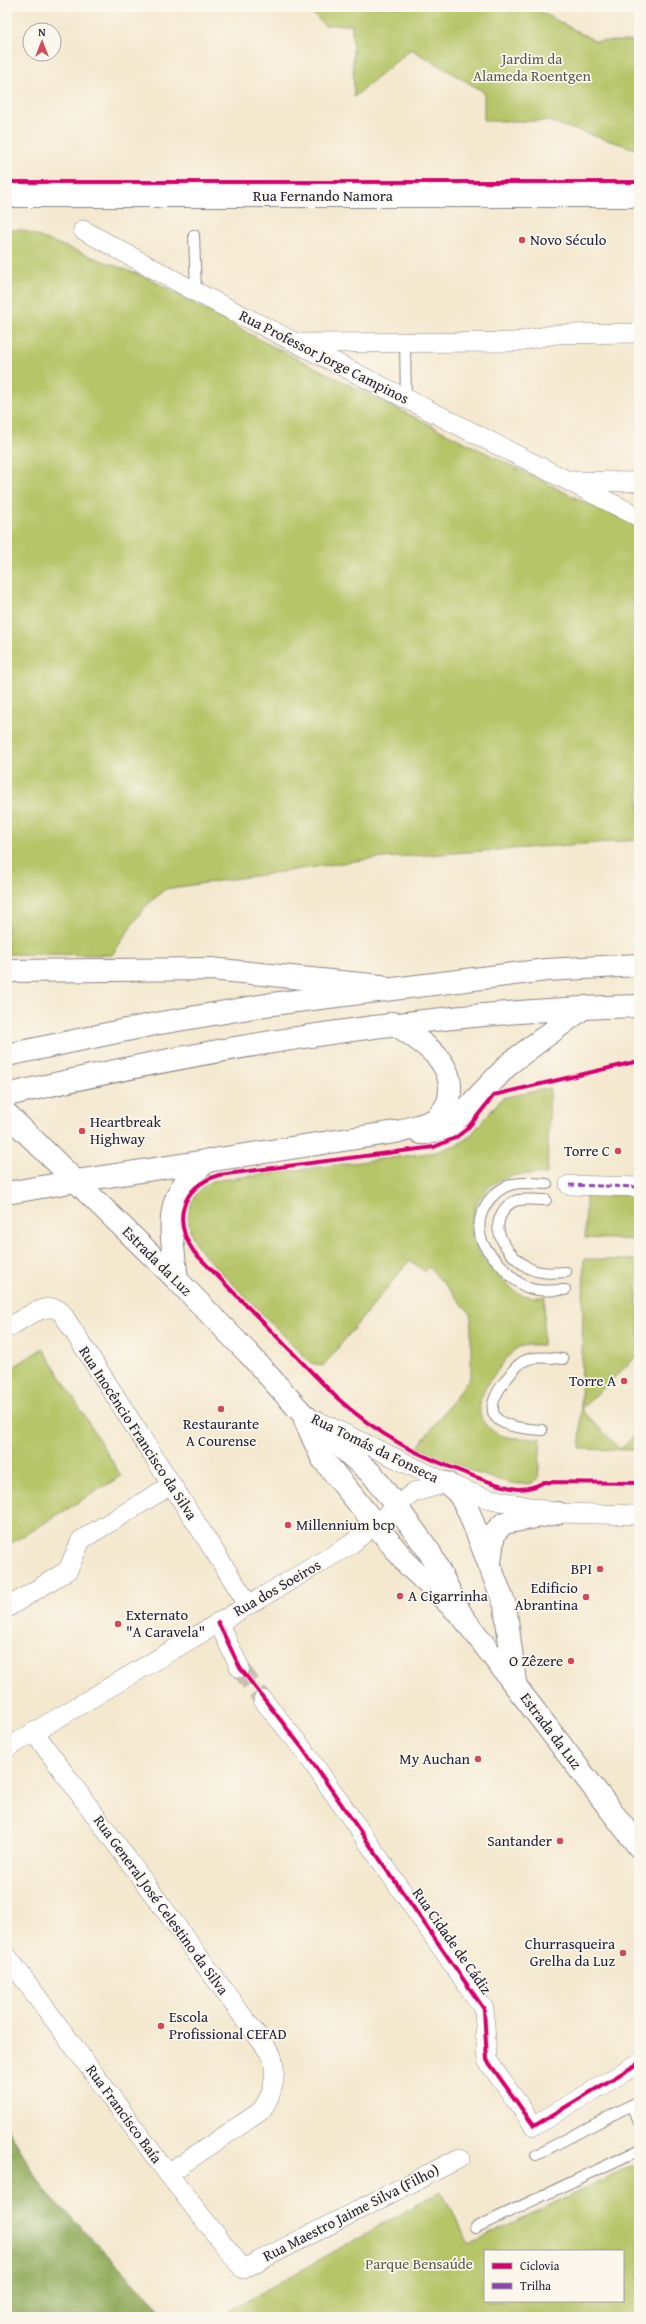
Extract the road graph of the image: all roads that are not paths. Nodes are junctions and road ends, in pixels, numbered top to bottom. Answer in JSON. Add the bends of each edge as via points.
{"nodes":[{"id":1,"x":7,"y":196,"type":"edge"},
{"id":2,"x":639,"y":196,"type":"edge"},
{"id":3,"x":83,"y":230,"type":"dead end"},
{"id":4,"x":194,"y":235,"type":"dead end"},
{"id":5,"x":196,"y":292,"type":"junction"},
{"id":6,"x":639,"y":333,"type":"edge"},
{"id":7,"x":405,"y":343,"type":"junction"},
{"id":8,"x":297,"y":344,"type":"junction"},
{"id":9,"x":406,"y":399,"type":"junction"},
{"id":10,"x":567,"y":481,"type":"junction"},
{"id":11,"x":639,"y":482,"type":"edge"},
{"id":12,"x":639,"y":517,"type":"edge"},
{"id":13,"x":639,"y":965,"type":"edge"},
{"id":14,"x":7,"y":971,"type":"edge"},
{"id":15,"x":404,"y":988,"type":"junction"},
{"id":16,"x":639,"y":1006,"type":"edge"},
{"id":17,"x":584,"y":1007,"type":"junction"},
{"id":18,"x":393,"y":1023,"type":"junction"},
{"id":19,"x":7,"y":1055,"type":"edge"},
{"id":20,"x":7,"y":1095,"type":"edge"},
{"id":21,"x":7,"y":1114,"type":"edge"},
{"id":22,"x":402,"y":1131,"type":"junction"},
{"id":23,"x":209,"y":1160,"type":"junction"},
{"id":24,"x":76,"y":1181,"type":"junction"},
{"id":25,"x":547,"y":1184,"type":"dead end"},
{"id":26,"x":569,"y":1185,"type":"dead end"},
{"id":27,"x":639,"y":1187,"type":"edge"},
{"id":28,"x":7,"y":1193,"type":"edge"},
{"id":29,"x":546,"y":1200,"type":"dead end"},
{"id":30,"x":566,"y":1272,"type":"dead end"},
{"id":31,"x":177,"y":1280,"type":"junction"},
{"id":32,"x":565,"y":1290,"type":"dead end"},
{"id":33,"x":7,"y":1328,"type":"edge"},
{"id":34,"x":563,"y":1359,"type":"dead end"},
{"id":35,"x":302,"y":1413,"type":"junction"},
{"id":36,"x":542,"y":1430,"type":"dead end"},
{"id":37,"x":447,"y":1483,"type":"junction"},
{"id":38,"x":171,"y":1485,"type":"junction"},
{"id":39,"x":397,"y":1506,"type":"junction"},
{"id":40,"x":558,"y":1513,"type":"junction"},
{"id":41,"x":639,"y":1515,"type":"edge"},
{"id":42,"x":375,"y":1524,"type":"junction"},
{"id":43,"x":489,"y":1565,"type":"junction"},
{"id":44,"x":248,"y":1604,"type":"junction"},
{"id":45,"x":7,"y":1608,"type":"edge"},
{"id":46,"x":462,"y":1616,"type":"junction"},
{"id":47,"x":218,"y":1622,"type":"junction"},
{"id":48,"x":240,"y":1668,"type":"tunnel mouth"},
{"id":49,"x":515,"y":1683,"type":"junction"},
{"id":50,"x":263,"y":1700,"type":"tunnel mouth"},
{"id":51,"x":34,"y":1732,"type":"junction"},
{"id":52,"x":7,"y":1748,"type":"edge"},
{"id":53,"x":639,"y":1847,"type":"edge"},
{"id":54,"x":7,"y":1956,"type":"edge"},
{"id":55,"x":639,"y":2063,"type":"edge"},
{"id":56,"x":635,"y":2103,"type":"edge"},
{"id":57,"x":639,"y":2122,"type":"edge"},
{"id":58,"x":639,"y":2150,"type":"edge"},
{"id":59,"x":536,"y":2155,"type":"dead end"},
{"id":60,"x":460,"y":2158,"type":"dead end"},
{"id":61,"x":168,"y":2174,"type":"junction"},
{"id":62,"x":475,"y":2228,"type":"dead end"},
{"id":63,"x":243,"y":2269,"type":"joint"}],
"edges":[{"from":1,"to":2,"type":"main road","name":"Rua Fernando Namora"},
{"from":3,"to":5,"type":"street","name":"Rua Professor Jorge Campinos"},
{"from":4,"to":5,"type":"lane"},
{"from":5,"to":8,"type":"street","name":"Rua Professor Jorge Campinos"},
{"from":6,"to":7,"type":"street","via":[[557,334],[514,342]]},
{"from":7,"to":8,"type":"street"},
{"from":7,"to":9,"type":"lane"},
{"from":8,"to":9,"type":"street","name":"Rua Professor Jorge Campinos"},
{"from":9,"to":10,"type":"street","name":"Rua Professor Jorge Campinos"},
{"from":10,"to":11,"type":"street","name":"Rua Professor Jorge Campinos"},
{"from":10,"to":12,"type":"street","name":"Rua Professor Jorge Campinos"},
{"from":13,"to":15,"type":"main road","via":[[546,970]]},
{"from":14,"to":15,"type":"main road","via":[[211,970]]},
{"from":15,"to":19,"type":"main road","via":[[272,1004],[154,1024]]},
{"from":16,"to":17,"type":"main road"},
{"from":17,"to":18,"type":"main road"},
{"from":17,"to":22,"type":"main road","via":[[510,1063],[450,1126],[428,1133]]},
{"from":18,"to":20,"type":"main road","via":[[74,1079]]},
{"from":18,"to":22,"type":"main road","via":[[427,1046],[445,1066],[451,1087],[448,1104],[435,1119]]},
{"from":21,"to":24,"type":"main road","name":"Estrada da Luz"},
{"from":22,"to":23,"type":"main road"},
{"from":23,"to":24,"type":"main road"},
{"from":23,"to":31,"type":"main road","via":[[184,1182],[174,1200],[172,1232]]},
{"from":24,"to":28,"type":"main road"},
{"from":24,"to":31,"type":"main road","name":"Estrada da Luz"},
{"from":25,"to":32,"type":"lane","via":[[513,1184],[493,1195],[482,1213],[481,1237],[486,1249],[506,1272],[521,1284],[533,1289]]},
{"from":26,"to":27,"type":"street"},
{"from":29,"to":30,"type":"lane","via":[[518,1200],[509,1204],[500,1217],[498,1232],[502,1241],[527,1267],[547,1273]]},
{"from":31,"to":35,"type":"main road","name":"Estrada da Luz"},
{"from":33,"to":38,"type":"street","name":"Rua Inocêncio Francisco da Silva","via":[[41,1310],[52,1308],[60,1311]]},
{"from":34,"to":36,"type":"lane","via":[[531,1358],[520,1363],[494,1396],[492,1405],[495,1416],[504,1425]]},
{"from":35,"to":37,"type":"street","name":"Rua Tomás da Fonseca"},
{"from":35,"to":39,"type":"main road","name":"Estrada da Luz","via":[[373,1475]]},
{"from":35,"to":42,"type":"main road","name":"Estrada da Luz","via":[[322,1458]]},
{"from":37,"to":39,"type":"street","name":"Rua Tomás da Fonseca","via":[[414,1492]]},
{"from":37,"to":40,"type":"street","name":"Rua Tomás da Fonseca","via":[[486,1498]]},
{"from":37,"to":43,"type":"main road","via":[[459,1494],[468,1510]]},
{"from":38,"to":44,"type":"street","name":"Rua Inocêncio Francisco da Silva"},
{"from":38,"to":45,"type":"street","via":[[82,1540],[68,1570]]},
{"from":39,"to":42,"type":"street","name":"Rua dos Soeiros"},
{"from":39,"to":46,"type":"main road","name":"Estrada da Luz","via":[[429,1551]]},
{"from":40,"to":41,"type":"street","name":"Rua Tomás da Fonseca"},
{"from":40,"to":43,"type":"main road","via":[[504,1522],[497,1528],[491,1540]]},
{"from":42,"to":44,"type":"street","name":"Rua dos Soeiros","via":[[350,1545]]},
{"from":42,"to":46,"type":"main road","name":"Estrada da Luz","via":[[409,1566]]},
{"from":43,"to":49,"type":"main road","via":[[505,1605]]},
{"from":44,"to":47,"type":"street","name":"Rua dos Soeiros"},
{"from":46,"to":49,"type":"main road","name":"Estrada da Luz"},
{"from":47,"to":48,"type":"street"},
{"from":47,"to":51,"type":"street","name":"Rua dos Soeiros"},
{"from":49,"to":53,"type":"main road","name":"Estrada da Luz"},
{"from":50,"to":55,"type":"street","name":"Rua Cidade de Cádiz","via":[[303,1749],[484,2009],[487,2060],[534,2126]]},
{"from":51,"to":52,"type":"street","name":"Rua dos Soeiros"},
{"from":51,"to":61,"type":"street","name":"Rua General José Celestino da Silva","via":[[272,2056],[275,2068],[274,2084],[270,2099],[261,2111]]},
{"from":54,"to":61,"type":"street","name":"Rua Francisco Baía"},
{"from":56,"to":57,"type":"lane"},
{"from":56,"to":59,"type":"lane"},
{"from":58,"to":62,"type":"lane"},
{"from":60,"to":63,"type":"street","name":"Rua Maestro Jaime Silva (Filho)"},
{"from":61,"to":63,"type":"street","name":"Rua Francisco Baía"}]}
